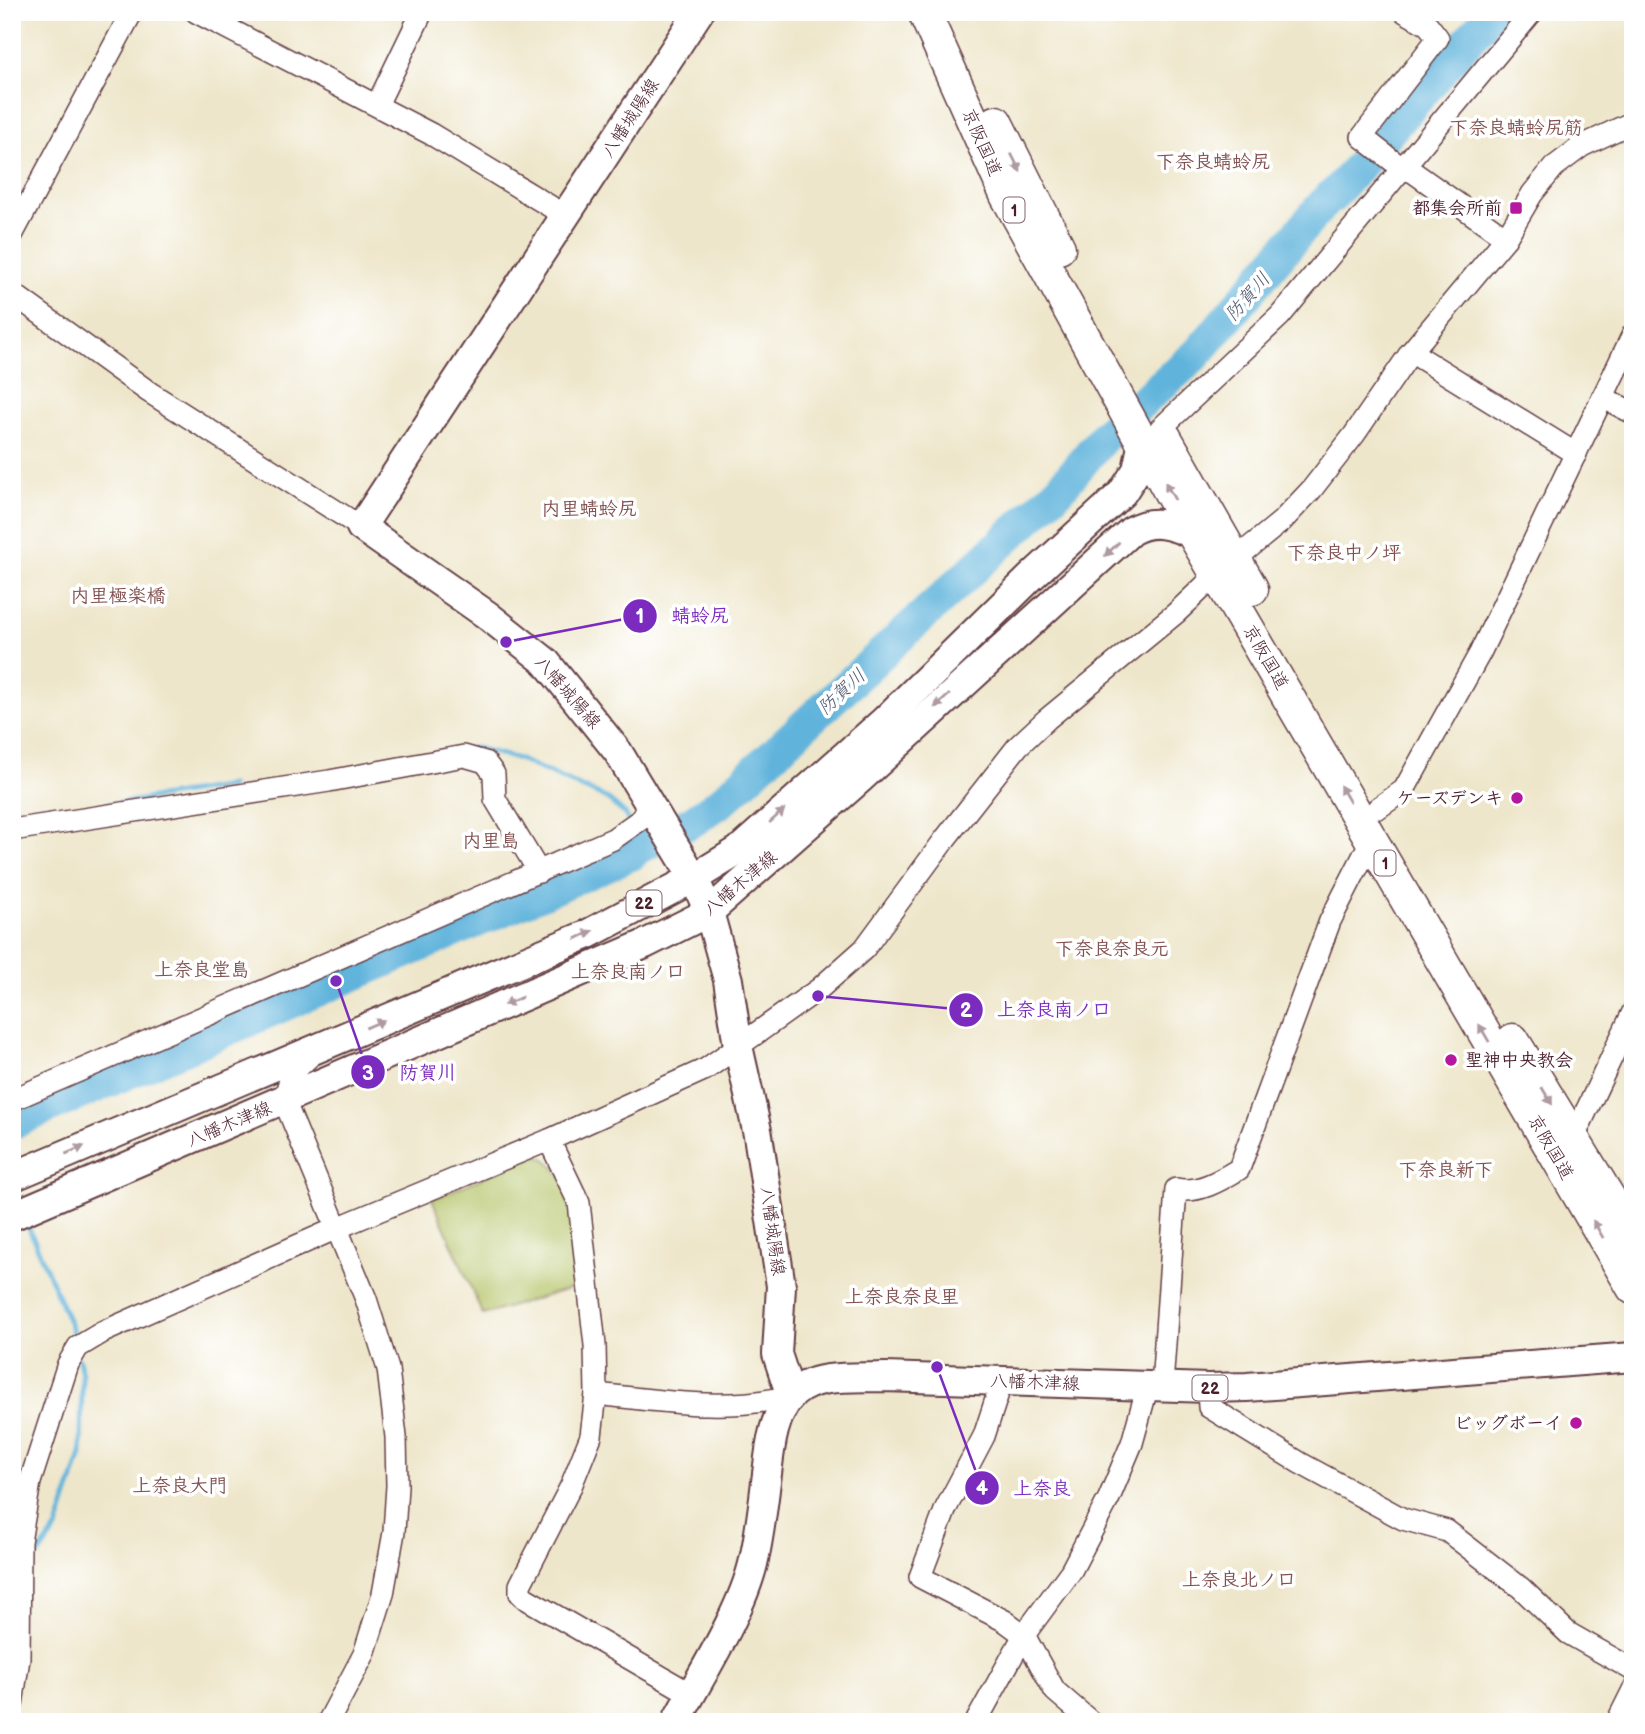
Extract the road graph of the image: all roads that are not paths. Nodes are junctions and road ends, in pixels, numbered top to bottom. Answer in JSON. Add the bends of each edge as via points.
{"nodes":[{"id":1,"x":132,"y":12,"type":"edge"},
{"id":2,"x":196,"y":12,"type":"edge"},
{"id":3,"x":422,"y":12,"type":"edge"},
{"id":4,"x":699,"y":12,"type":"edge"},
{"id":5,"x":924,"y":12,"type":"edge"},
{"id":6,"x":947,"y":12,"type":"edge"},
{"id":7,"x":1405,"y":12,"type":"edge"},
{"id":8,"x":1532,"y":12,"type":"edge"},
{"id":9,"x":377,"y":105,"type":"junction"},
{"id":10,"x":1633,"y":122,"type":"edge"},
{"id":11,"x":1403,"y":169,"type":"junction"},
{"id":12,"x":566,"y":216,"type":"junction"},
{"id":13,"x":12,"y":235,"type":"edge"},
{"id":14,"x":1506,"y":238,"type":"junction"},
{"id":15,"x":12,"y":293,"type":"edge"},
{"id":16,"x":1633,"y":334,"type":"edge"},
{"id":17,"x":1411,"y":352,"type":"junction"},
{"id":18,"x":1126,"y":393,"type":"junction"},
{"id":19,"x":1604,"y":398,"type":"junction"},
{"id":20,"x":1633,"y":413,"type":"edge"},
{"id":21,"x":1150,"y":432,"type":"junction"},
{"id":22,"x":1576,"y":454,"type":"junction"},
{"id":23,"x":361,"y":527,"type":"junction"},
{"id":24,"x":1194,"y":534,"type":"junction"},
{"id":25,"x":1226,"y":567,"type":"junction"},
{"id":26,"x":652,"y":804,"type":"junction"},
{"id":27,"x":1378,"y":808,"type":"junction"},
{"id":28,"x":12,"y":830,"type":"edge"},
{"id":29,"x":1371,"y":839,"type":"junction"},
{"id":30,"x":688,"y":866,"type":"junction"},
{"id":31,"x":539,"y":872,"type":"junction"},
{"id":32,"x":709,"y":912,"type":"junction"},
{"id":33,"x":1633,"y":1012,"type":"edge"},
{"id":34,"x":738,"y":1046,"type":"junction"},
{"id":35,"x":319,"y":1047,"type":"junction"},
{"id":36,"x":12,"y":1100,"type":"edge"},
{"id":37,"x":284,"y":1100,"type":"junction"},
{"id":38,"x":1573,"y":1139,"type":"junction"},
{"id":39,"x":549,"y":1140,"type":"junction"},
{"id":40,"x":12,"y":1177,"type":"edge"},
{"id":41,"x":12,"y":1216,"type":"edge"},
{"id":42,"x":337,"y":1228,"type":"junction"},
{"id":43,"x":1633,"y":1237,"type":"edge"},
{"id":44,"x":1633,"y":1288,"type":"edge"},
{"id":45,"x":1633,"y":1357,"type":"edge"},
{"id":46,"x":1002,"y":1381,"type":"junction"},
{"id":47,"x":1155,"y":1385,"type":"junction"},
{"id":48,"x":1208,"y":1388,"type":"junction"},
{"id":49,"x":596,"y":1395,"type":"junction"},
{"id":50,"x":791,"y":1396,"type":"junction"},
{"id":51,"x":1024,"y":1635,"type":"junction"},
{"id":52,"x":1633,"y":1670,"type":"edge"},
{"id":53,"x":1633,"y":1690,"type":"edge"},
{"id":54,"x":691,"y":1694,"type":"junction"},
{"id":55,"x":12,"y":1704,"type":"edge"},
{"id":56,"x":328,"y":1722,"type":"edge"},
{"id":57,"x":676,"y":1722,"type":"edge"},
{"id":58,"x":976,"y":1722,"type":"edge"},
{"id":59,"x":1091,"y":1722,"type":"edge"},
{"id":60,"x":1617,"y":1722,"type":"edge"}],
"edges":[{"from":1,"to":13,"type":"street"},
{"from":2,"to":9,"type":"street"},
{"from":3,"to":9,"type":"street"},
{"from":4,"to":12,"type":"main road","name":"八幡城陽線"},
{"from":5,"to":18,"type":"highway","name":"京阪国道","number":"1","via":[[1006,195]]},
{"from":6,"to":18,"type":"highway","name":"京阪国道","number":"1","one_way":true,"via":[[965,61]]},
{"from":7,"to":11,"type":"street","via":[[1428,25],[1438,38],[1362,136]]},
{"from":8,"to":11,"type":"street"},
{"from":9,"to":12,"type":"street"},
{"from":10,"to":14,"type":"street","via":[[1582,146],[1554,167]]},
{"from":11,"to":14,"type":"street"},
{"from":11,"to":21,"type":"street","via":[[1280,316]]},
{"from":12,"to":23,"type":"main road","name":"八幡城陽線"},
{"from":14,"to":17,"type":"street"},
{"from":15,"to":23,"type":"street","via":[[149,392]]},
{"from":16,"to":19,"type":"street"},
{"from":17,"to":22,"type":"street"},
{"from":17,"to":25,"type":"street","via":[[1312,489],[1282,521]]},
{"from":18,"to":21,"type":"highway","name":"京阪国道","number":"1"},
{"from":19,"to":20,"type":"street"},
{"from":19,"to":22,"type":"street"},
{"from":24,"to":21,"type":"highway","name":"京阪国道","number":"1","one_way":true},
{"from":21,"to":25,"type":"highway","name":"京阪国道","number":"1"},
{"from":30,"to":21,"type":"main road","name":"八幡木津線","number":"22","one_way":true,"via":[[738,851],[884,721],[1122,493],[1137,470]]},
{"from":22,"to":27,"type":"street","via":[[1480,653],[1404,790]]},
{"from":23,"to":26,"type":"main road","name":"八幡城陽線","via":[[546,662],[618,752]]},
{"from":24,"to":25,"type":"highway","name":"京阪国道","number":"1"},
{"from":24,"to":32,"type":"main road","name":"八幡木津線","number":"22","one_way":true,"via":[[1160,523],[1131,531]]},
{"from":25,"to":27,"type":"highway","name":"京阪国道","number":"1"},
{"from":29,"to":25,"type":"highway","name":"京阪国道","number":"1","one_way":true},
{"from":25,"to":34,"type":"street","via":[[1018,746],[864,949],[819,989]]},
{"from":26,"to":30,"type":"main road","name":"八幡城陽線"},
{"from":26,"to":31,"type":"street","via":[[640,820],[613,839]]},
{"from":27,"to":38,"type":"highway","name":"京阪国道","number":"1","one_way":true},
{"from":28,"to":31,"type":"street","via":[[464,756],[485,762],[494,774],[495,799]]},
{"from":44,"to":29,"type":"highway","name":"京阪国道","number":"1","one_way":true},
{"from":29,"to":47,"type":"street","via":[[1330,921],[1239,1169],[1215,1183],[1176,1189]]},
{"from":30,"to":32,"type":"main road","name":"八幡城陽線"},
{"from":35,"to":30,"type":"main road","name":"八幡木津線","number":"22","one_way":true,"via":[[586,935]]},
{"from":31,"to":36,"type":"street"},
{"from":32,"to":34,"type":"main road","name":"八幡城陽線","via":[[728,980]]},
{"from":32,"to":37,"type":"main road","name":"八幡木津線","number":"22","one_way":true},
{"from":33,"to":38,"type":"street"},
{"from":34,"to":39,"type":"street","via":[[706,1069]]},
{"from":34,"to":50,"type":"main road","name":"八幡城陽線","via":[[758,1135],[781,1286],[778,1354]]},
{"from":35,"to":37,"type":"street","via":[[292,1073]]},
{"from":40,"to":35,"type":"main road","name":"八幡木津線","number":"22","one_way":true},
{"from":37,"to":41,"type":"main road","name":"八幡木津線","number":"22"},
{"from":37,"to":42,"type":"street"},
{"from":38,"to":43,"type":"highway","name":"京阪国道","number":"1"},
{"from":39,"to":42,"type":"street"},
{"from":39,"to":49,"type":"street","via":[[579,1203]]},
{"from":42,"to":55,"type":"street","via":[[78,1347],[68,1364],[30,1482],[20,1542],[19,1659]]},
{"from":42,"to":56,"type":"street","via":[[388,1369],[397,1486],[383,1594],[364,1654]]},
{"from":45,"to":48,"type":"main road","name":"八幡木津線","number":"22"},
{"from":46,"to":47,"type":"main road","name":"八幡木津線","number":"22"},
{"from":46,"to":50,"type":"main road","name":"八幡木津線","number":"22","via":[[835,1379],[806,1384]]},
{"from":46,"to":51,"type":"street","via":[[984,1436],[946,1508],[920,1577]]},
{"from":47,"to":48,"type":"main road","name":"八幡木津線","number":"22"},
{"from":47,"to":51,"type":"street","via":[[1109,1498],[1072,1571]]},
{"from":48,"to":52,"type":"street","via":[[1209,1407],[1403,1519],[1447,1531],[1521,1588],[1568,1633]]},
{"from":49,"to":50,"type":"street","via":[[694,1405],[760,1404]]},
{"from":49,"to":54,"type":"street","via":[[591,1436],[520,1593]]},
{"from":50,"to":54,"type":"main road","via":[[771,1440],[753,1565],[735,1611]]},
{"from":51,"to":58,"type":"street"},
{"from":51,"to":59,"type":"street","via":[[1055,1690]]},
{"from":53,"to":60,"type":"street"},
{"from":54,"to":57,"type":"main road"}]}
